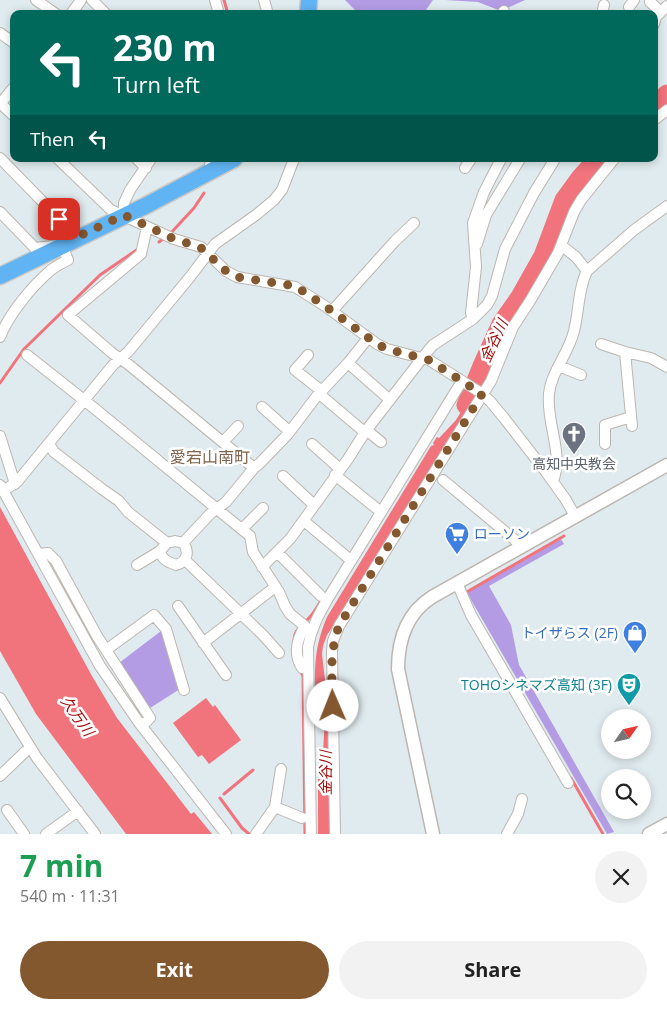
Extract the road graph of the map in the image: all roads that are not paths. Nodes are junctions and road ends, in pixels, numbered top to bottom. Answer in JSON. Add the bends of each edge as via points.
{"nodes":[{"id":1,"x":36,"y":0,"type":"edge"},
{"id":2,"x":92,"y":0,"type":"edge"},
{"id":3,"x":650,"y":2,"type":"dead end"},
{"id":4,"x":664,"y":9,"type":"edge"},
{"id":5,"x":50,"y":10,"type":"edge"},
{"id":6,"x":102,"y":10,"type":"edge"},
{"id":7,"x":10,"y":90,"type":"edge"},
{"id":8,"x":1,"y":100,"type":"edge"},
{"id":9,"x":10,"y":111,"type":"edge"},
{"id":10,"x":0,"y":158,"type":"edge"},
{"id":11,"x":61,"y":162,"type":"edge"},
{"id":12,"x":293,"y":162,"type":"edge"},
{"id":13,"x":470,"y":162,"type":"edge"},
{"id":14,"x":499,"y":162,"type":"edge"},
{"id":15,"x":518,"y":162,"type":"edge"},
{"id":16,"x":553,"y":162,"type":"edge"},
{"id":17,"x":612,"y":162,"type":"edge"},
{"id":18,"x":149,"y":163,"type":"edge"},
{"id":19,"x":210,"y":165,"type":"edge"},
{"id":20,"x":465,"y":168,"type":"dead end"},
{"id":21,"x":667,"y":206,"type":"edge"},
{"id":22,"x":0,"y":212,"type":"edge"},
{"id":23,"x":124,"y":215,"type":"junction"},
{"id":24,"x":414,"y":223,"type":"dead end"},
{"id":25,"x":147,"y":227,"type":"junction"},
{"id":26,"x":77,"y":237,"type":"junction"},
{"id":27,"x":62,"y":245,"type":"junction"},
{"id":28,"x":562,"y":246,"type":"junction"},
{"id":29,"x":208,"y":253,"type":"junction"},
{"id":30,"x":475,"y":254,"type":"junction"},
{"id":31,"x":587,"y":271,"type":"junction"},
{"id":32,"x":0,"y":276,"type":"edge"},
{"id":33,"x":332,"y":311,"type":"junction"},
{"id":34,"x":473,"y":318,"type":"junction"},
{"id":35,"x":0,"y":337,"type":"edge"},
{"id":36,"x":368,"y":338,"type":"junction"},
{"id":37,"x":601,"y":344,"type":"dead end"},
{"id":38,"x":625,"y":352,"type":"junction"},
{"id":39,"x":308,"y":354,"type":"dead end"},
{"id":40,"x":27,"y":355,"type":"dead end"},
{"id":41,"x":422,"y":357,"type":"junction"},
{"id":42,"x":120,"y":358,"type":"junction"},
{"id":43,"x":348,"y":363,"type":"junction"},
{"id":44,"x":559,"y":366,"type":"junction"},
{"id":45,"x":667,"y":367,"type":"edge"},
{"id":46,"x":581,"y":375,"type":"dead end"},
{"id":47,"x":464,"y":382,"type":"junction"},
{"id":48,"x":321,"y":392,"type":"junction"},
{"id":49,"x":480,"y":393,"type":"junction"},
{"id":50,"x":390,"y":400,"type":"junction"},
{"id":51,"x":84,"y":401,"type":"junction"},
{"id":52,"x":262,"y":407,"type":"dead end"},
{"id":53,"x":238,"y":426,"type":"dead end"},
{"id":54,"x":289,"y":432,"type":"junction"},
{"id":55,"x":365,"y":432,"type":"junction"},
{"id":56,"x":0,"y":436,"type":"edge"},
{"id":57,"x":223,"y":442,"type":"junction"},
{"id":58,"x":381,"y":442,"type":"dead end"},
{"id":59,"x":49,"y":444,"type":"junction"},
{"id":60,"x":312,"y":444,"type":"dead end"},
{"id":61,"x":605,"y":444,"type":"dead end"},
{"id":62,"x":667,"y":465,"type":"edge"},
{"id":63,"x":254,"y":468,"type":"junction"},
{"id":64,"x":338,"y":472,"type":"junction"},
{"id":65,"x":283,"y":476,"type":"dead end"},
{"id":66,"x":443,"y":480,"type":"dead end"},
{"id":67,"x":553,"y":481,"type":"junction"},
{"id":68,"x":15,"y":484,"type":"junction"},
{"id":69,"x":2,"y":488,"type":"edge"},
{"id":70,"x":314,"y":505,"type":"junction"},
{"id":71,"x":218,"y":508,"type":"junction"},
{"id":72,"x":263,"y":508,"type":"dead end"},
{"id":73,"x":376,"y":508,"type":"dead end"},
{"id":74,"x":575,"y":516,"type":"junction"},
{"id":75,"x":304,"y":521,"type":"junction"},
{"id":76,"x":242,"y":529,"type":"junction"},
{"id":77,"x":183,"y":543,"type":"junction"},
{"id":78,"x":164,"y":546,"type":"junction"},
{"id":79,"x":520,"y":546,"type":"junction"},
{"id":80,"x":278,"y":553,"type":"junction"},
{"id":81,"x":38,"y":554,"type":"junction"},
{"id":82,"x":347,"y":557,"type":"dead end"},
{"id":83,"x":184,"y":560,"type":"junction"},
{"id":84,"x":137,"y":565,"type":"dead end"},
{"id":85,"x":262,"y":567,"type":"junction"},
{"id":86,"x":457,"y":583,"type":"junction"},
{"id":87,"x":275,"y":587,"type":"junction"},
{"id":88,"x":321,"y":596,"type":"dead end"},
{"id":89,"x":178,"y":606,"type":"dead end"},
{"id":90,"x":241,"y":614,"type":"junction"},
{"id":91,"x":303,"y":624,"type":"junction"},
{"id":92,"x":203,"y":643,"type":"junction"},
{"id":93,"x":106,"y":650,"type":"junction"},
{"id":94,"x":279,"y":653,"type":"dead end"},
{"id":95,"x":310,"y":660,"type":"junction"},
{"id":96,"x":302,"y":668,"type":"dead end"},
{"id":97,"x":226,"y":676,"type":"dead end"},
{"id":98,"x":184,"y":690,"type":"dead end"},
{"id":99,"x":0,"y":698,"type":"edge"},
{"id":100,"x":142,"y":726,"type":"junction"},
{"id":101,"x":30,"y":747,"type":"junction"},
{"id":102,"x":281,"y":769,"type":"dead end"},
{"id":103,"x":0,"y":776,"type":"edge"},
{"id":104,"x":568,"y":783,"type":"dead end"},
{"id":105,"x":522,"y":798,"type":"dead end"},
{"id":106,"x":275,"y":807,"type":"junction"},
{"id":107,"x":7,"y":810,"type":"dead end"},
{"id":108,"x":78,"y":811,"type":"junction"},
{"id":109,"x":302,"y":818,"type":"dead end"},
{"id":110,"x":667,"y":824,"type":"edge"},
{"id":111,"x":49,"y":833,"type":"edge"},
{"id":112,"x":24,"y":834,"type":"edge"},
{"id":113,"x":95,"y":834,"type":"edge"},
{"id":114,"x":226,"y":834,"type":"edge"},
{"id":115,"x":256,"y":834,"type":"edge"},
{"id":116,"x":311,"y":834,"type":"edge"},
{"id":117,"x":335,"y":834,"type":"edge"},
{"id":118,"x":433,"y":834,"type":"edge"},
{"id":119,"x":507,"y":834,"type":"edge"},
{"id":120,"x":650,"y":834,"type":"edge"}],
"edges":[{"from":1,"to":5,"type":"street"},
{"from":2,"to":6,"type":"street"},
{"from":3,"to":4,"type":"street"},
{"from":7,"to":8,"type":"street"},
{"from":8,"to":9,"type":"street"},
{"from":10,"to":26,"type":"street"},
{"from":11,"to":23,"type":"street","via":[[111,210]]},
{"from":12,"to":29,"type":"street","via":[[282,190],[274,200],[215,244]]},
{"from":13,"to":20,"type":"street"},
{"from":14,"to":30,"type":"street","via":[[473,223]]},
{"from":15,"to":30,"type":"street","via":[[486,215]]},
{"from":16,"to":34,"type":"street","via":[[505,249],[492,296]]},
{"from":17,"to":28,"type":"street","via":[[581,200]]},
{"from":18,"to":23,"type":"street","via":[[130,190],[124,203]]},
{"from":19,"to":23,"type":"main road"},
{"from":21,"to":31,"type":"street"},
{"from":22,"to":27,"type":"street","via":[[35,248]]},
{"from":23,"to":25,"type":"street"},
{"from":23,"to":26,"type":"main road"},
{"from":24,"to":33,"type":"street"},
{"from":25,"to":29,"type":"street"},
{"from":25,"to":42,"type":"street","via":[[141,254],[68,315]]},
{"from":26,"to":27,"type":"main road"},
{"from":27,"to":32,"type":"main road"},
{"from":27,"to":35,"type":"street","via":[[68,260],[51,270],[19,304]]},
{"from":28,"to":31,"type":"street"},
{"from":28,"to":49,"type":"street","via":[[513,327],[491,381]]},
{"from":29,"to":33,"type":"street","via":[[231,274],[295,286]]},
{"from":29,"to":42,"type":"street"},
{"from":30,"to":34,"type":"street","via":[[470,313]]},
{"from":31,"to":44,"type":"street","via":[[574,332]]},
{"from":33,"to":36,"type":"street"},
{"from":34,"to":41,"type":"street","via":[[433,345]]},
{"from":36,"to":41,"type":"street","via":[[387,349]]},
{"from":36,"to":43,"type":"street"},
{"from":37,"to":38,"type":"street"},
{"from":38,"to":45,"type":"street","via":[[651,358]]},
{"from":38,"to":61,"type":"street","via":[[631,422],[605,425]]},
{"from":39,"to":48,"type":"street","via":[[295,370]]},
{"from":40,"to":51,"type":"street"},
{"from":41,"to":47,"type":"street"},
{"from":41,"to":50,"type":"street"},
{"from":42,"to":51,"type":"street"},
{"from":42,"to":57,"type":"street"},
{"from":43,"to":48,"type":"street"},
{"from":43,"to":50,"type":"street"},
{"from":44,"to":46,"type":"street"},
{"from":44,"to":67,"type":"street","via":[[549,395],[557,454]]},
{"from":47,"to":49,"type":"street"},
{"from":47,"to":95,"type":"street","via":[[316,620],[309,641]]},
{"from":48,"to":54,"type":"street"},
{"from":48,"to":55,"type":"street","via":[[322,397]]},
{"from":49,"to":67,"type":"street","via":[[504,418]]},
{"from":49,"to":117,"type":"street","via":[[333,641]]},
{"from":50,"to":55,"type":"street"},
{"from":51,"to":59,"type":"street"},
{"from":51,"to":71,"type":"street"},
{"from":52,"to":54,"type":"street"},
{"from":53,"to":57,"type":"street"},
{"from":54,"to":63,"type":"street"},
{"from":55,"to":58,"type":"street"},
{"from":55,"to":64,"type":"street"},
{"from":56,"to":68,"type":"street"},
{"from":57,"to":63,"type":"street"},
{"from":59,"to":68,"type":"street"},
{"from":59,"to":78,"type":"street","via":[[54,452],[119,500]]},
{"from":60,"to":64,"type":"street"},
{"from":62,"to":74,"type":"street"},
{"from":63,"to":71,"type":"street"},
{"from":64,"to":70,"type":"street"},
{"from":64,"to":73,"type":"street"},
{"from":65,"to":70,"type":"street"},
{"from":66,"to":79,"type":"street"},
{"from":67,"to":74,"type":"street"},
{"from":68,"to":69,"type":"street"},
{"from":69,"to":81,"type":"street"},
{"from":70,"to":75,"type":"street"},
{"from":71,"to":76,"type":"street"},
{"from":71,"to":77,"type":"street"},
{"from":72,"to":76,"type":"street"},
{"from":74,"to":79,"type":"street"},
{"from":75,"to":80,"type":"street"},
{"from":75,"to":82,"type":"street"},
{"from":76,"to":85,"type":"street","via":[[250,536],[253,552]]},
{"from":77,"to":78,"type":"street","via":[[176,541]]},
{"from":77,"to":83,"type":"street","via":[[188,552]]},
{"from":78,"to":83,"type":"street","via":[[163,558],[167,562],[176,565]]},
{"from":78,"to":84,"type":"street"},
{"from":79,"to":86,"type":"street"},
{"from":80,"to":85,"type":"street"},
{"from":80,"to":88,"type":"street"},
{"from":81,"to":93,"type":"street","via":[[48,553],[56,561]]},
{"from":81,"to":100,"type":"street","via":[[100,666]]},
{"from":83,"to":90,"type":"street"},
{"from":85,"to":87,"type":"street"},
{"from":86,"to":104,"type":"street","via":[[471,615]]},
{"from":86,"to":118,"type":"street","via":[[416,610],[402,636],[398,659]]},
{"from":87,"to":90,"type":"street"},
{"from":87,"to":91,"type":"street","via":[[290,614]]},
{"from":89,"to":92,"type":"street"},
{"from":90,"to":92,"type":"street"},
{"from":90,"to":94,"type":"street"},
{"from":91,"to":95,"type":"street","via":[[305,653]]},
{"from":91,"to":96,"type":"street","via":[[298,636],[297,660]]},
{"from":92,"to":97,"type":"street"},
{"from":93,"to":98,"type":"street","via":[[153,612],[166,629]]},
{"from":93,"to":100,"type":"street","via":[[150,718]]},
{"from":95,"to":116,"type":"street"},
{"from":99,"to":101,"type":"street"},
{"from":100,"to":114,"type":"street"},
{"from":101,"to":103,"type":"street"},
{"from":101,"to":108,"type":"street"},
{"from":102,"to":106,"type":"street"},
{"from":105,"to":119,"type":"street"},
{"from":106,"to":109,"type":"street"},
{"from":106,"to":115,"type":"street"},
{"from":107,"to":112,"type":"street"},
{"from":108,"to":111,"type":"street"},
{"from":108,"to":113,"type":"street"},
{"from":110,"to":120,"type":"street"}]}
